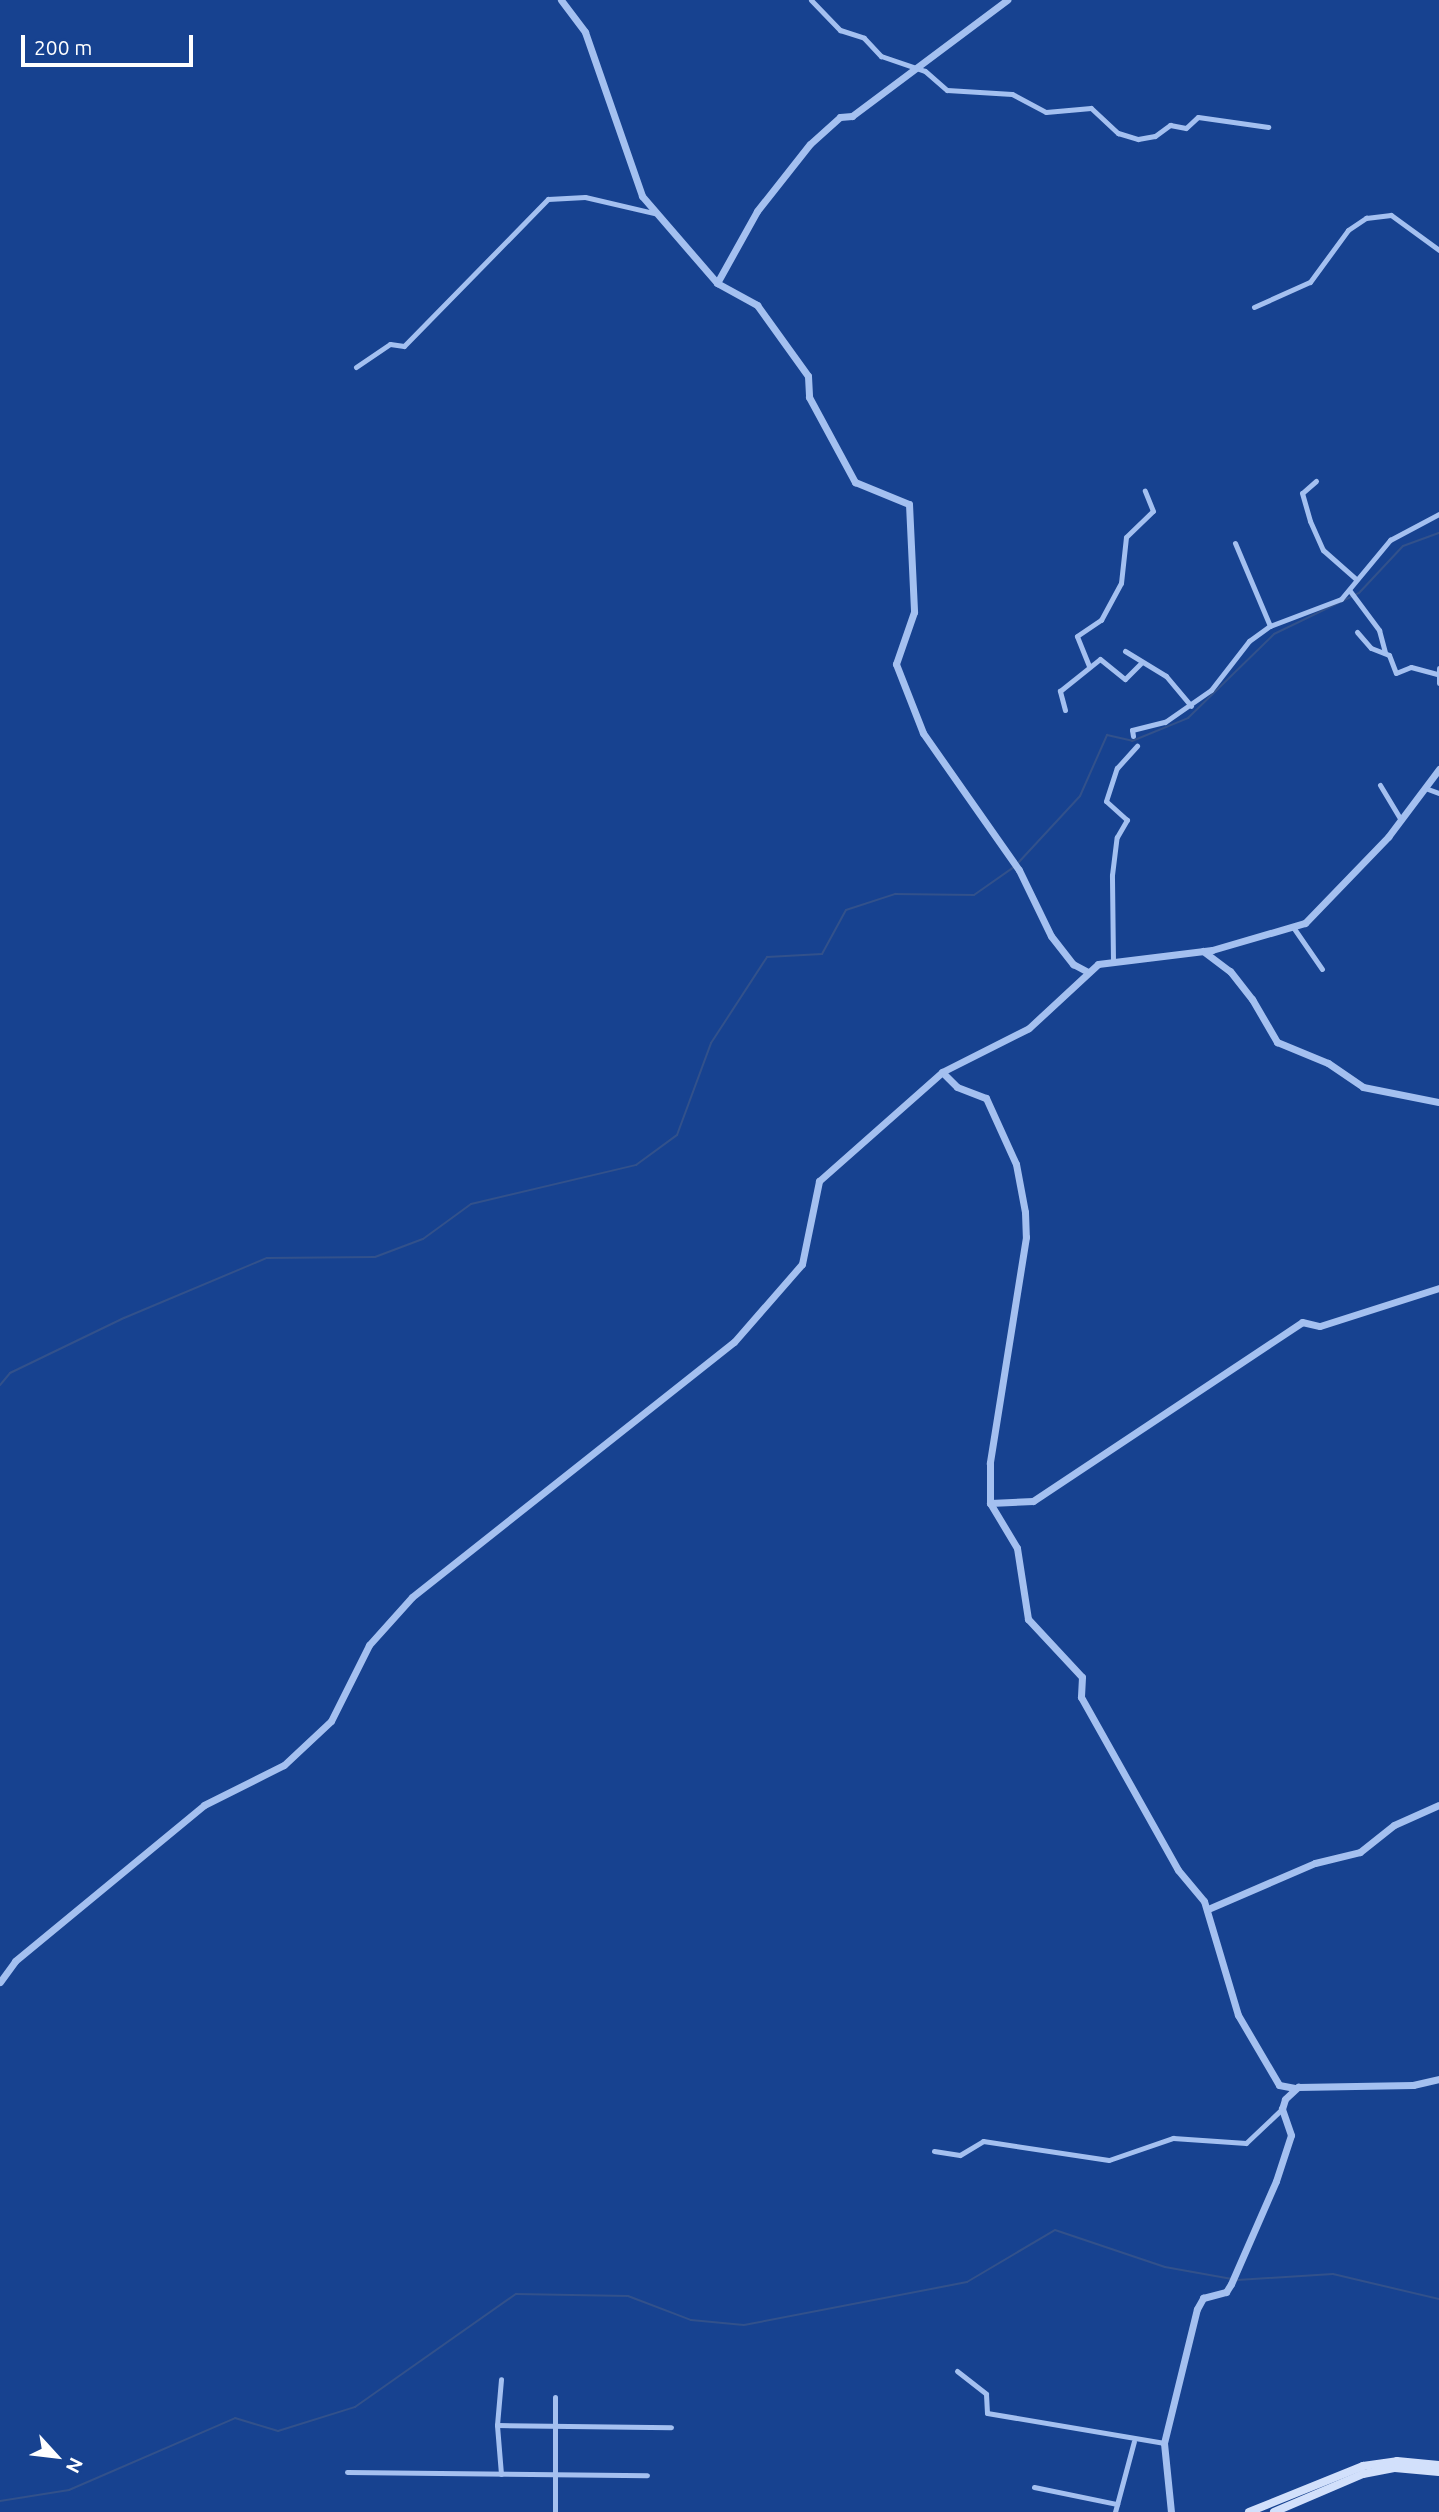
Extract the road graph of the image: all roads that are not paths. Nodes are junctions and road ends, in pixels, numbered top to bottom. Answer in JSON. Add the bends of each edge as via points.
{"nodes":[{"id":1,"x":561,"y":0,"type":"edge"},
{"id":2,"x":811,"y":0,"type":"edge"},
{"id":3,"x":1007,"y":0,"type":"edge"},
{"id":4,"x":915,"y":69,"type":"junction"},
{"id":5,"x":1268,"y":127,"type":"dead end"},
{"id":6,"x":654,"y":213,"type":"junction"},
{"id":7,"x":1439,"y":250,"type":"edge"},
{"id":8,"x":717,"y":283,"type":"junction"},
{"id":9,"x":1254,"y":307,"type":"dead end"},
{"id":10,"x":356,"y":367,"type":"dead end"},
{"id":11,"x":1316,"y":481,"type":"dead end"},
{"id":12,"x":1145,"y":491,"type":"dead end"},
{"id":13,"x":1439,"y":514,"type":"edge"},
{"id":14,"x":1236,"y":543,"type":"dead end"},
{"id":15,"x":1356,"y":579,"type":"junction"},
{"id":16,"x":1351,"y":593,"type":"junction"},
{"id":17,"x":1270,"y":626,"type":"junction"},
{"id":18,"x":1357,"y":632,"type":"dead end"},
{"id":19,"x":1125,"y":651,"type":"dead end"},
{"id":20,"x":1385,"y":652,"type":"junction"},
{"id":21,"x":1140,"y":663,"type":"junction"},
{"id":22,"x":1089,"y":666,"type":"junction"},
{"id":23,"x":1438,"y":671,"type":"edge"},
{"id":24,"x":1439,"y":683,"type":"edge"},
{"id":25,"x":1191,"y":706,"type":"junction"},
{"id":26,"x":1065,"y":710,"type":"dead end"},
{"id":27,"x":1133,"y":736,"type":"dead end"},
{"id":28,"x":1137,"y":746,"type":"dead end"},
{"id":29,"x":1439,"y":769,"type":"edge"},
{"id":30,"x":1380,"y":786,"type":"dead end"},
{"id":31,"x":1425,"y":788,"type":"junction"},
{"id":32,"x":1439,"y":793,"type":"edge"},
{"id":33,"x":1401,"y":820,"type":"junction"},
{"id":34,"x":1293,"y":927,"type":"junction"},
{"id":35,"x":1202,"y":951,"type":"junction"},
{"id":36,"x":1113,"y":961,"type":"junction"},
{"id":37,"x":1322,"y":969,"type":"dead end"},
{"id":38,"x":1088,"y":972,"type":"junction"},
{"id":39,"x":942,"y":1072,"type":"junction"},
{"id":40,"x":1439,"y":1102,"type":"edge"},
{"id":41,"x":1439,"y":1288,"type":"edge"},
{"id":42,"x":990,"y":1503,"type":"junction"},
{"id":43,"x":1439,"y":1805,"type":"edge"},
{"id":44,"x":1208,"y":1909,"type":"junction"},
{"id":45,"x":0,"y":1982,"type":"edge"},
{"id":46,"x":1439,"y":2078,"type":"edge"},
{"id":47,"x":1295,"y":2088,"type":"junction"},
{"id":48,"x":1282,"y":2109,"type":"junction"},
{"id":49,"x":934,"y":2151,"type":"dead end"},
{"id":50,"x":957,"y":2371,"type":"dead end"},
{"id":51,"x":501,"y":2379,"type":"dead end"},
{"id":52,"x":555,"y":2397,"type":"dead end"},
{"id":53,"x":497,"y":2425,"type":"junction"},
{"id":54,"x":555,"y":2426,"type":"junction"},
{"id":55,"x":671,"y":2427,"type":"dead end"},
{"id":56,"x":1134,"y":2441,"type":"junction"},
{"id":57,"x":1164,"y":2443,"type":"junction"},
{"id":58,"x":1439,"y":2465,"type":"edge"},
{"id":59,"x":347,"y":2472,"type":"dead end"},
{"id":60,"x":1439,"y":2472,"type":"edge"},
{"id":61,"x":501,"y":2474,"type":"junction"},
{"id":62,"x":555,"y":2474,"type":"junction"},
{"id":63,"x":647,"y":2475,"type":"dead end"},
{"id":64,"x":1034,"y":2487,"type":"dead end"},
{"id":65,"x":1117,"y":2504,"type":"junction"},
{"id":66,"x":555,"y":2512,"type":"edge"},
{"id":67,"x":1115,"y":2512,"type":"edge"},
{"id":68,"x":1171,"y":2512,"type":"edge"},
{"id":69,"x":1249,"y":2512,"type":"edge"},
{"id":70,"x":1274,"y":2512,"type":"edge"}],
"edges":[{"from":1,"to":6,"type":"street","via":[[585,32],[642,196]]},
{"from":2,"to":4,"type":"street","via":[[840,30]]},
{"from":3,"to":4,"type":"street"},
{"from":4,"to":5,"type":"street","via":[[947,90],[1012,94],[1046,112],[1091,108],[1118,133],[1138,139],[1155,136],[1170,125],[1186,128],[1198,117]]},
{"from":4,"to":8,"type":"street","via":[[852,116],[840,117],[810,144],[757,211]]},
{"from":6,"to":8,"type":"street"},
{"from":6,"to":10,"type":"street","via":[[585,197],[548,199],[404,346],[390,344]]},
{"from":7,"to":9,"type":"street","via":[[1391,215],[1366,218],[1348,230],[1310,282]]},
{"from":8,"to":38,"type":"street","via":[[757,305],[808,376],[809,397],[855,482],[909,504],[914,612],[896,664],[923,733],[1016,866],[1051,936],[1073,964]]},
{"from":11,"to":15,"type":"street","via":[[1302,493],[1310,521],[1323,550]]},
{"from":12,"to":22,"type":"street","via":[[1153,511],[1126,537],[1121,583],[1101,620],[1077,636]]},
{"from":13,"to":15,"type":"street","via":[[1390,540]]},
{"from":14,"to":17,"type":"street"},
{"from":15,"to":16,"type":"street"},
{"from":16,"to":17,"type":"street"},
{"from":16,"to":20,"type":"street","via":[[1379,630]]},
{"from":17,"to":25,"type":"street","via":[[1249,641],[1211,690]]},
{"from":18,"to":20,"type":"street","via":[[1371,648]]},
{"from":19,"to":21,"type":"street"},
{"from":20,"to":23,"type":"street","via":[[1396,673],[1411,667]]},
{"from":21,"to":22,"type":"street","via":[[1125,679],[1100,659]]},
{"from":21,"to":25,"type":"street","via":[[1166,677]]},
{"from":22,"to":26,"type":"street","via":[[1060,691]]},
{"from":23,"to":24,"type":"street"},
{"from":25,"to":27,"type":"street","via":[[1165,722],[1132,730]]},
{"from":28,"to":36,"type":"street","via":[[1117,768],[1106,801],[1127,820],[1117,837],[1112,875]]},
{"from":29,"to":31,"type":"street"},
{"from":30,"to":33,"type":"street"},
{"from":31,"to":32,"type":"street"},
{"from":31,"to":33,"type":"street"},
{"from":33,"to":34,"type":"street","via":[[1319,914]]},
{"from":34,"to":35,"type":"street"},
{"from":34,"to":37,"type":"street"},
{"from":35,"to":36,"type":"street"},
{"from":35,"to":40,"type":"street","via":[[1230,971],[1277,1042],[1328,1063],[1363,1087]]},
{"from":36,"to":38,"type":"street"},
{"from":38,"to":39,"type":"street","via":[[1029,1028]]},
{"from":39,"to":42,"type":"street","via":[[957,1087],[986,1098],[1016,1164],[1025,1212],[1026,1237],[990,1463]]},
{"from":39,"to":45,"type":"street","via":[[818,1181],[802,1264],[734,1342],[412,1597],[369,1645],[331,1721],[285,1765],[204,1805],[15,1961]]},
{"from":41,"to":42,"type":"street","via":[[1320,1326],[1302,1322],[1032,1501]]},
{"from":42,"to":44,"type":"street","via":[[1017,1548],[1028,1619],[1082,1677],[1081,1697],[1178,1870]]},
{"from":43,"to":44,"type":"street","via":[[1394,1825],[1360,1852],[1315,1863]]},
{"from":44,"to":47,"type":"street","via":[[1238,2015],[1279,2085]]},
{"from":46,"to":47,"type":"street","via":[[1413,2085]]},
{"from":47,"to":48,"type":"street"},
{"from":48,"to":49,"type":"street","via":[[1245,2143],[1173,2138],[1109,2160],[983,2141],[960,2155]]},
{"from":48,"to":57,"type":"street","via":[[1291,2135],[1276,2181],[1226,2292],[1203,2298],[1197,2309]]},
{"from":50,"to":56,"type":"street","via":[[986,2394],[987,2413]]},
{"from":51,"to":53,"type":"street"},
{"from":52,"to":54,"type":"street"},
{"from":53,"to":54,"type":"street"},
{"from":53,"to":61,"type":"street"},
{"from":54,"to":55,"type":"street"},
{"from":54,"to":62,"type":"street"},
{"from":56,"to":57,"type":"street"},
{"from":56,"to":65,"type":"street"},
{"from":57,"to":68,"type":"street"},
{"from":58,"to":69,"type":"main road","via":[[1396,2461],[1363,2466]]},
{"from":59,"to":61,"type":"street"},
{"from":60,"to":70,"type":"main road","via":[[1395,2468],[1363,2474]]},
{"from":61,"to":62,"type":"street"},
{"from":62,"to":63,"type":"street"},
{"from":62,"to":66,"type":"street"},
{"from":64,"to":65,"type":"street"},
{"from":65,"to":67,"type":"street"}]}
